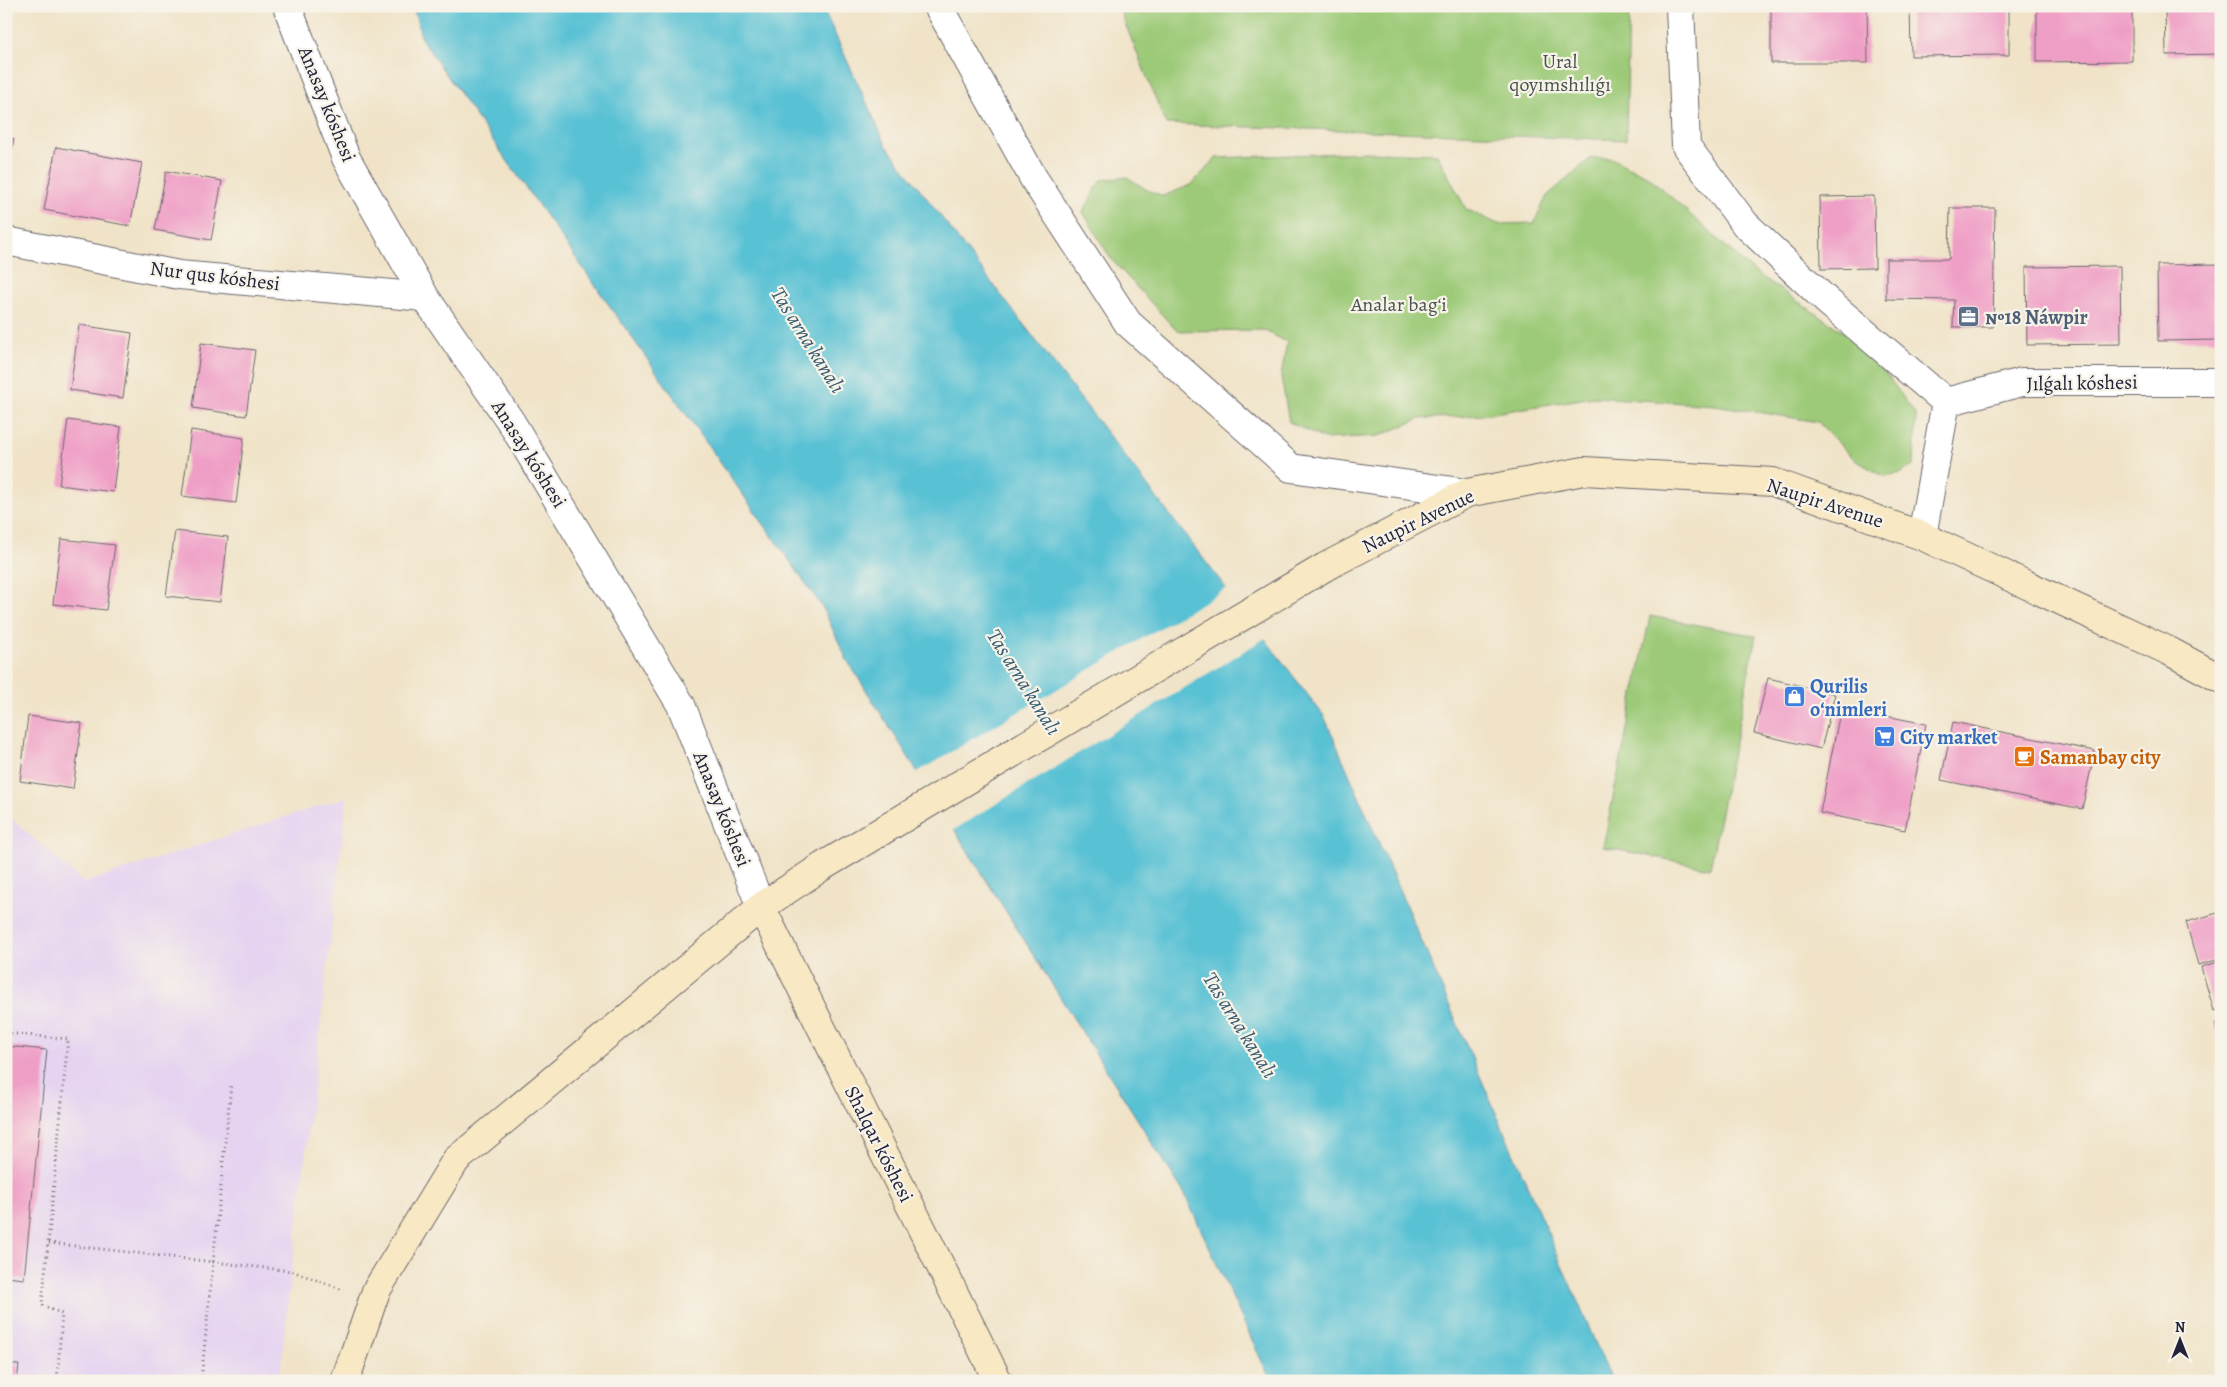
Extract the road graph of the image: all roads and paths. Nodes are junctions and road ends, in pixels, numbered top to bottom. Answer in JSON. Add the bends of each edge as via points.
{"nodes":[{"id":1,"x":287,"y":6,"type":"edge"},
{"id":2,"x":938,"y":6,"type":"edge"},
{"id":3,"x":1680,"y":6,"type":"edge"},
{"id":4,"x":6,"y":241,"type":"edge"},
{"id":5,"x":425,"y":297,"type":"junction"},
{"id":6,"x":2221,"y":382,"type":"edge"},
{"id":7,"x":1946,"y":402,"type":"junction"},
{"id":8,"x":1466,"y":493,"type":"junction"},
{"id":9,"x":1922,"y":536,"type":"junction"},
{"id":10,"x":2221,"y":679,"type":"edge"},
{"id":11,"x":761,"y":907,"type":"junction"},
{"id":12,"x":7,"y":1033,"type":"edge"},
{"id":13,"x":231,"y":1085,"type":"dead end"},
{"id":14,"x":49,"y":1243,"type":"junction"},
{"id":15,"x":214,"y":1262,"type":"junction"},
{"id":16,"x":350,"y":1292,"type":"dead end"},
{"id":17,"x":57,"y":1381,"type":"edge"},
{"id":18,"x":201,"y":1381,"type":"edge"},
{"id":19,"x":345,"y":1381,"type":"edge"},
{"id":20,"x":998,"y":1381,"type":"edge"}],
"edges":[{"from":1,"to":5,"type":"street","name":"Anasay kóshesi","via":[[346,158]]},
{"from":2,"to":8,"type":"street","via":[[1034,179],[1128,323],[1291,468]]},
{"from":3,"to":7,"type":"street","via":[[1686,146],[1745,224],[1827,301]]},
{"from":4,"to":5,"type":"street","name":"Nur qus kóshesi","via":[[180,275]]},
{"from":5,"to":11,"type":"street","name":"Anasay kóshesi","via":[[511,422],[680,705]]},
{"from":6,"to":7,"type":"street","name":"Jılǵalı kóshesi","via":[[2022,382]]},
{"from":7,"to":9,"type":"street"},
{"from":8,"to":9,"type":"street","name":"Naupir Avenue","via":[[1584,471],[1773,482]]},
{"from":8,"to":11,"type":"street","name":"Naupir Avenue","via":[[1325,567],[823,866]]},
{"from":9,"to":10,"type":"street","name":"Naupir Avenue","via":[[2169,651]]},
{"from":11,"to":19,"type":"street","name":"Naupir Avenue","via":[[456,1160],[376,1291]]},
{"from":11,"to":20,"type":"street","name":"Shalqar kóshesi"},
{"from":12,"to":14,"type":"path","via":[[68,1039]]},
{"from":13,"to":15,"type":"path"},
{"from":14,"to":15,"type":"path"},
{"from":14,"to":17,"type":"path","via":[[42,1305],[62,1314]]},
{"from":15,"to":16,"type":"path","via":[[292,1271]]},
{"from":15,"to":18,"type":"path"}]}
